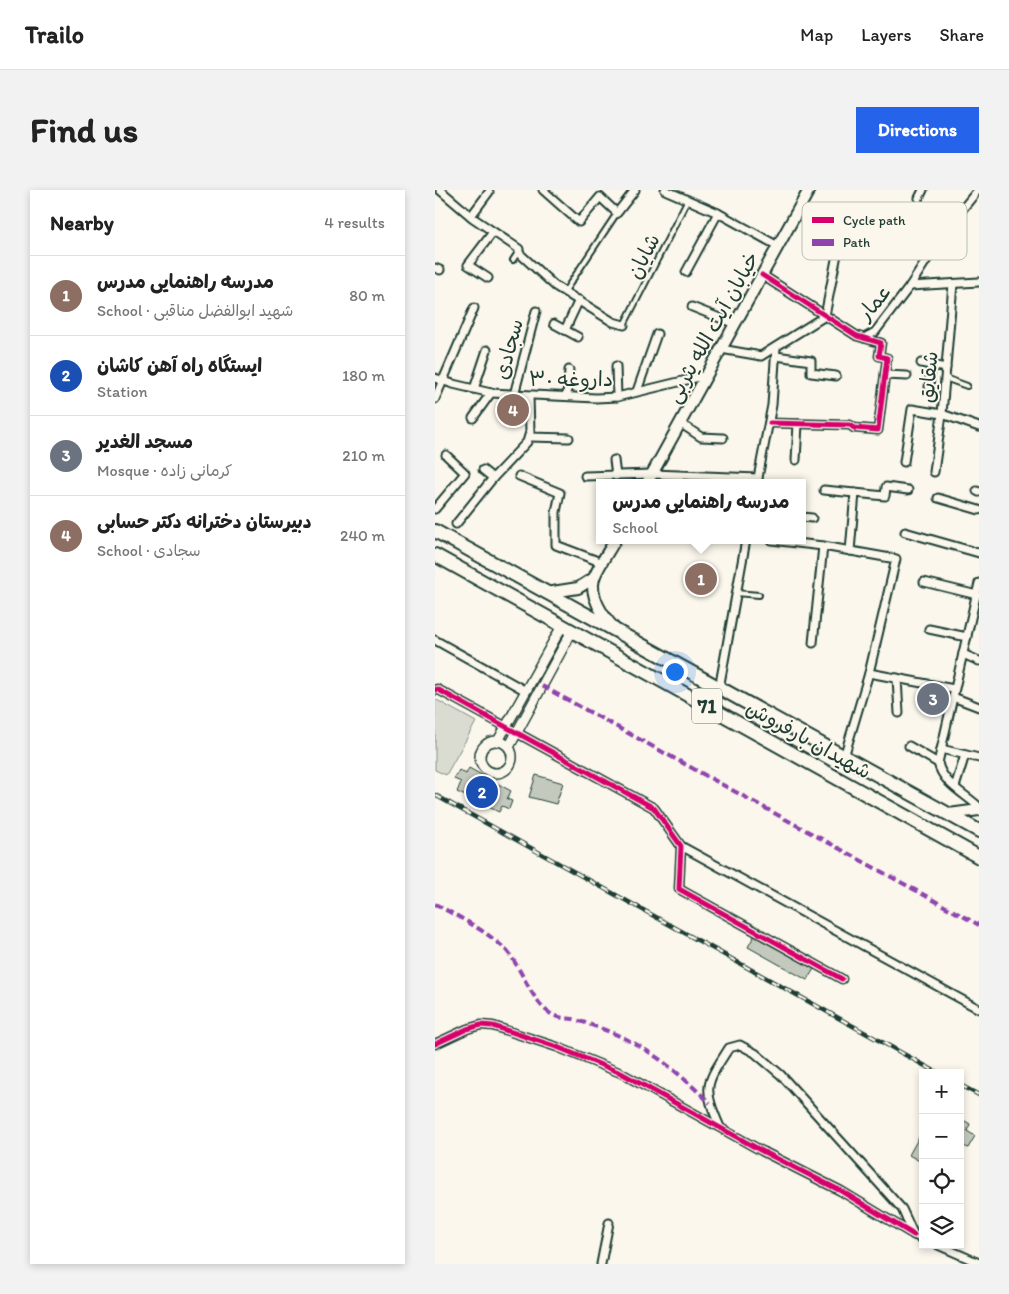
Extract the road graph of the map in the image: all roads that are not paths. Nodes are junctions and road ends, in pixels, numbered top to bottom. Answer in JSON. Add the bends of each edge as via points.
{"nodes":[{"id":1,"x":440,"y":190,"type":"edge"},
{"id":2,"x":543,"y":190,"type":"edge"},
{"id":3,"x":635,"y":190,"type":"edge"},
{"id":4,"x":666,"y":190,"type":"edge"},
{"id":5,"x":809,"y":190,"type":"edge"},
{"id":6,"x":923,"y":190,"type":"edge"},
{"id":7,"x":489,"y":192,"type":"dead end"},
{"id":8,"x":977,"y":194,"type":"edge"},
{"id":9,"x":919,"y":198,"type":"dead end"},
{"id":10,"x":689,"y":199,"type":"junction"},
{"id":11,"x":802,"y":202,"type":"edge"},
{"id":12,"x":802,"y":203,"type":"edge"},
{"id":13,"x":967,"y":206,"type":"edge"},
{"id":14,"x":617,"y":213,"type":"junction"},
{"id":15,"x":718,"y":213,"type":"junction"},
{"id":16,"x":471,"y":216,"type":"junction"},
{"id":17,"x":493,"y":232,"type":"junction"},
{"id":18,"x":778,"y":246,"type":"junction"},
{"id":19,"x":519,"y":251,"type":"junction"},
{"id":20,"x":513,"y":260,"type":"dead end"},
{"id":21,"x":835,"y":260,"type":"edge"},
{"id":22,"x":926,"y":260,"type":"edge"},
{"id":23,"x":686,"y":272,"type":"dead end"},
{"id":24,"x":762,"y":275,"type":"junction"},
{"id":25,"x":488,"y":278,"type":"dead end"},
{"id":26,"x":979,"y":282,"type":"edge"},
{"id":27,"x":953,"y":284,"type":"junction"},
{"id":28,"x":910,"y":286,"type":"junction"},
{"id":29,"x":565,"y":291,"type":"junction"},
{"id":30,"x":579,"y":300,"type":"junction"},
{"id":31,"x":474,"y":308,"type":"dead end"},
{"id":32,"x":692,"y":308,"type":"dead end"},
{"id":33,"x":536,"y":311,"type":"dead end"},
{"id":34,"x":825,"y":316,"type":"junction"},
{"id":35,"x":553,"y":324,"type":"dead end"},
{"id":36,"x":735,"y":324,"type":"junction"},
{"id":37,"x":624,"y":325,"type":"joint"},
{"id":38,"x":565,"y":330,"type":"junction"},
{"id":39,"x":657,"y":334,"type":"dead end"},
{"id":40,"x":578,"y":337,"type":"dead end"},
{"id":41,"x":864,"y":338,"type":"junction"},
{"id":42,"x":776,"y":347,"type":"junction"},
{"id":43,"x":721,"y":349,"type":"junction"},
{"id":44,"x":487,"y":350,"type":"dead end"},
{"id":45,"x":776,"y":356,"type":"junction"},
{"id":46,"x":921,"y":363,"type":"dead end"},
{"id":47,"x":616,"y":366,"type":"dead end"},
{"id":48,"x":931,"y":366,"type":"junction"},
{"id":49,"x":946,"y":368,"type":"junction"},
{"id":50,"x":569,"y":370,"type":"dead end"},
{"id":51,"x":707,"y":375,"type":"junction"},
{"id":52,"x":885,"y":375,"type":"junction"},
{"id":53,"x":836,"y":376,"type":"dead end"},
{"id":54,"x":907,"y":376,"type":"dead end"},
{"id":55,"x":435,"y":378,"type":"edge"},
{"id":56,"x":945,"y":378,"type":"junction"},
{"id":57,"x":443,"y":381,"type":"junction"},
{"id":58,"x":967,"y":386,"type":"dead end"},
{"id":59,"x":929,"y":388,"type":"dead end"},
{"id":60,"x":474,"y":389,"type":"junction"},
{"id":61,"x":637,"y":391,"type":"junction"},
{"id":62,"x":491,"y":392,"type":"junction"},
{"id":63,"x":514,"y":395,"type":"junction"},
{"id":64,"x":529,"y":396,"type":"junction"},
{"id":65,"x":567,"y":396,"type":"junction"},
{"id":66,"x":617,"y":397,"type":"junction"},
{"id":67,"x":435,"y":399,"type":"edge"},
{"id":68,"x":942,"y":414,"type":"junction"},
{"id":69,"x":473,"y":418,"type":"dead end"},
{"id":70,"x":680,"y":423,"type":"junction"},
{"id":71,"x":770,"y":423,"type":"junction"},
{"id":72,"x":798,"y":424,"type":"junction"},
{"id":73,"x":979,"y":427,"type":"edge"},
{"id":74,"x":529,"y":437,"type":"junction"},
{"id":75,"x":569,"y":438,"type":"dead end"},
{"id":76,"x":723,"y":438,"type":"dead end"},
{"id":77,"x":446,"y":455,"type":"dead end"},
{"id":78,"x":614,"y":460,"type":"dead end"},
{"id":79,"x":796,"y":460,"type":"dead end"},
{"id":80,"x":904,"y":462,"type":"dead end"},
{"id":81,"x":483,"y":470,"type":"dead end"},
{"id":82,"x":934,"y":472,"type":"dead end"},
{"id":83,"x":519,"y":476,"type":"dead end"},
{"id":84,"x":585,"y":476,"type":"dead end"},
{"id":85,"x":615,"y":476,"type":"junction"},
{"id":86,"x":493,"y":478,"type":"junction"},
{"id":87,"x":649,"y":479,"type":"edge"},
{"id":88,"x":757,"y":479,"type":"edge"},
{"id":89,"x":824,"y":490,"type":"dead end"},
{"id":90,"x":908,"y":490,"type":"dead end"},
{"id":91,"x":855,"y":493,"type":"junction"},
{"id":92,"x":937,"y":498,"type":"dead end"},
{"id":93,"x":435,"y":509,"type":"edge"},
{"id":94,"x":979,"y":510,"type":"edge"},
{"id":95,"x":806,"y":517,"type":"edge"},
{"id":96,"x":812,"y":518,"type":"dead end"},
{"id":97,"x":457,"y":524,"type":"dead end"},
{"id":98,"x":435,"y":531,"type":"edge"},
{"id":99,"x":905,"y":532,"type":"dead end"},
{"id":100,"x":613,"y":544,"type":"edge"},
{"id":101,"x":745,"y":544,"type":"edge"},
{"id":102,"x":806,"y":544,"type":"edge"},
{"id":103,"x":823,"y":546,"type":"junction"},
{"id":104,"x":850,"y":551,"type":"junction"},
{"id":105,"x":979,"y":553,"type":"edge"},
{"id":106,"x":435,"y":555,"type":"edge"},
{"id":107,"x":603,"y":564,"type":"junction"},
{"id":108,"x":594,"y":578,"type":"junction"},
{"id":109,"x":924,"y":582,"type":"dead end"},
{"id":110,"x":979,"y":583,"type":"edge"},
{"id":111,"x":546,"y":593,"type":"junction"},
{"id":112,"x":736,"y":593,"type":"junction"},
{"id":113,"x":759,"y":595,"type":"dead end"},
{"id":114,"x":977,"y":595,"type":"junction"},
{"id":115,"x":567,"y":629,"type":"junction"},
{"id":116,"x":929,"y":629,"type":"dead end"},
{"id":117,"x":619,"y":633,"type":"junction"},
{"id":118,"x":967,"y":637,"type":"junction"},
{"id":119,"x":435,"y":640,"type":"edge"},
{"id":120,"x":813,"y":643,"type":"dead end"},
{"id":121,"x":963,"y":654,"type":"junction"},
{"id":122,"x":979,"y":660,"type":"edge"},
{"id":123,"x":869,"y":672,"type":"junction"},
{"id":124,"x":897,"y":678,"type":"junction"},
{"id":125,"x":719,"y":688,"type":"junction"},
{"id":126,"x":435,"y":690,"type":"edge"},
{"id":127,"x":526,"y":691,"type":"junction"},
{"id":128,"x":954,"y":693,"type":"junction"},
{"id":129,"x":536,"y":697,"type":"junction"},
{"id":130,"x":979,"y":707,"type":"edge"},
{"id":131,"x":899,"y":713,"type":"dead end"},
{"id":132,"x":505,"y":728,"type":"junction"},
{"id":133,"x":516,"y":734,"type":"junction"},
{"id":134,"x":498,"y":741,"type":"junction"},
{"id":135,"x":818,"y":743,"type":"junction"},
{"id":136,"x":909,"y":746,"type":"dead end"},
{"id":137,"x":509,"y":747,"type":"junction"},
{"id":138,"x":941,"y":749,"type":"junction"},
{"id":139,"x":965,"y":755,"type":"junction"},
{"id":140,"x":844,"y":757,"type":"junction"},
{"id":141,"x":979,"y":758,"type":"edge"},
{"id":142,"x":807,"y":760,"type":"junction"},
{"id":143,"x":938,"y":763,"type":"junction"},
{"id":144,"x":861,"y":767,"type":"junction"},
{"id":145,"x":851,"y":786,"type":"junction"},
{"id":146,"x":955,"y":787,"type":"junction"},
{"id":147,"x":979,"y":808,"type":"edge"},
{"id":148,"x":949,"y":814,"type":"junction"},
{"id":149,"x":979,"y":831,"type":"edge"},
{"id":150,"x":681,"y":846,"type":"junction"},
{"id":151,"x":979,"y":857,"type":"edge"},
{"id":152,"x":842,"y":979,"type":"dead end"},
{"id":153,"x":979,"y":1009,"type":"edge"},
{"id":154,"x":435,"y":1044,"type":"edge"},
{"id":155,"x":720,"y":1127,"type":"junction"},
{"id":156,"x":609,"y":1223,"type":"dead end"},
{"id":157,"x":914,"y":1235,"type":"junction"},
{"id":158,"x":919,"y":1237,"type":"edge"},
{"id":159,"x":947,"y":1249,"type":"edge"},
{"id":160,"x":979,"y":1263,"type":"edge"},
{"id":161,"x":601,"y":1264,"type":"edge"}],
"edges":[{"from":1,"to":16,"type":"street"},
{"from":2,"to":14,"type":"street","via":[[579,222],[600,197]]},
{"from":3,"to":14,"type":"street"},
{"from":4,"to":10,"type":"street"},
{"from":5,"to":11,"type":"main road","name":"خیابان آیت الله یثربی"},
{"from":6,"to":9,"type":"street"},
{"from":7,"to":16,"type":"street"},
{"from":8,"to":13,"type":"street","name":"عمار"},
{"from":10,"to":15,"type":"street"},
{"from":10,"to":37,"type":"lane","name":"شایان"},
{"from":12,"to":18,"type":"main road","name":"خیابان آیت الله یثربی"},
{"from":14,"to":29,"type":"lane"},
{"from":15,"to":18,"type":"street"},
{"from":15,"to":23,"type":"street"},
{"from":16,"to":17,"type":"street"},
{"from":17,"to":19,"type":"street"},
{"from":17,"to":25,"type":"street","via":[[468,265]]},
{"from":18,"to":24,"type":"main road","name":"خیابان آیت الله یثربی"},
{"from":19,"to":20,"type":"lane"},
{"from":19,"to":29,"type":"street","via":[[555,286]]},
{"from":21,"to":34,"type":"street"},
{"from":22,"to":28,"type":"street","name":"عمار"},
{"from":24,"to":34,"type":"street"},
{"from":24,"to":36,"type":"main road","name":"خیابان آیت الله یثربی"},
{"from":26,"to":27,"type":"street"},
{"from":27,"to":28,"type":"street"},
{"from":27,"to":49,"type":"street","name":"شقایق"},
{"from":28,"to":41,"type":"street","name":"عمار","via":[[875,332]]},
{"from":29,"to":30,"type":"street"},
{"from":30,"to":37,"type":"street","via":[[613,322]]},
{"from":30,"to":38,"type":"street"},
{"from":31,"to":57,"type":"street"},
{"from":32,"to":36,"type":"street"},
{"from":33,"to":63,"type":"street","name":"سجادی"},
{"from":34,"to":41,"type":"street"},
{"from":34,"to":42,"type":"street"},
{"from":35,"to":38,"type":"street"},
{"from":36,"to":43,"type":"main road","name":"خیابان آیت الله یثربی"},
{"from":38,"to":40,"type":"street"},
{"from":39,"to":61,"type":"street"},
{"from":41,"to":52,"type":"street","via":[[881,343],[879,356],[887,358]]},
{"from":42,"to":43,"type":"street","via":[[761,356]]},
{"from":42,"to":45,"type":"street"},
{"from":43,"to":51,"type":"main road","name":"خیابان آیت الله یثربی"},
{"from":44,"to":60,"type":"street"},
{"from":45,"to":53,"type":"street","via":[[811,361],[811,373]]},
{"from":45,"to":71,"type":"street"},
{"from":46,"to":48,"type":"street"},
{"from":47,"to":66,"type":"street"},
{"from":48,"to":49,"type":"street"},
{"from":48,"to":59,"type":"street"},
{"from":49,"to":56,"type":"street","name":"شقایق"},
{"from":50,"to":65,"type":"street"},
{"from":51,"to":61,"type":"street","name":"داروغه ۳۰"},
{"from":51,"to":70,"type":"main road","name":"خیابان آیت الله یثربی"},
{"from":52,"to":54,"type":"street"},
{"from":52,"to":72,"type":"street","via":[[878,430],[853,428],[850,424]]},
{"from":55,"to":57,"type":"street","name":"داروغه ۳۰"},
{"from":56,"to":58,"type":"lane"},
{"from":56,"to":68,"type":"street","name":"شقایق"},
{"from":57,"to":60,"type":"street","name":"داروغه ۳۰"},
{"from":57,"to":67,"type":"street"},
{"from":60,"to":62,"type":"street","name":"داروغه ۳۰"},
{"from":61,"to":66,"type":"street","name":"داروغه ۳۰"},
{"from":62,"to":63,"type":"street","name":"داروغه ۳۰"},
{"from":62,"to":69,"type":"street"},
{"from":63,"to":64,"type":"street","name":"داروغه ۳۰"},
{"from":64,"to":65,"type":"street","name":"داروغه ۳۰"},
{"from":64,"to":74,"type":"street"},
{"from":65,"to":66,"type":"street","name":"داروغه ۳۰"},
{"from":68,"to":73,"type":"street"},
{"from":68,"to":80,"type":"street","via":[[912,409]]},
{"from":68,"to":82,"type":"street","name":"شقایق"},
{"from":70,"to":76,"type":"street","via":[[701,437]]},
{"from":70,"to":87,"type":"main road","name":"خیابان آیت الله یثربی"},
{"from":71,"to":72,"type":"street"},
{"from":71,"to":88,"type":"street"},
{"from":72,"to":79,"type":"street"},
{"from":74,"to":75,"type":"street"},
{"from":74,"to":86,"type":"street"},
{"from":77,"to":93,"type":"street","via":[[465,473]]},
{"from":78,"to":85,"type":"street"},
{"from":81,"to":86,"type":"street"},
{"from":83,"to":107,"type":"street","via":[[560,493],[556,512],[556,545]]},
{"from":84,"to":85,"type":"street"},
{"from":85,"to":87,"type":"street"},
{"from":86,"to":97,"type":"street"},
{"from":89,"to":91,"type":"street"},
{"from":90,"to":91,"type":"street","via":[[886,487],[885,496]]},
{"from":91,"to":104,"type":"street"},
{"from":92,"to":94,"type":"street"},
{"from":95,"to":96,"type":"street"},
{"from":98,"to":111,"type":"highway","name":"شهیدان بارفروش","number":"71"},
{"from":99,"to":105,"type":"street"},
{"from":100,"to":107,"type":"main road"},
{"from":101,"to":112,"type":"street"},
{"from":102,"to":103,"type":"street"},
{"from":103,"to":104,"type":"street"},
{"from":103,"to":120,"type":"street"},
{"from":104,"to":123,"type":"street","via":[[896,559]]},
{"from":106,"to":115,"type":"highway","name":"شهیدان بارفروش","number":"71"},
{"from":107,"to":108,"type":"main road"},
{"from":108,"to":111,"type":"main road","via":[[578,588]]},
{"from":108,"to":117,"type":"main road","via":[[600,609]]},
{"from":109,"to":114,"type":"street"},
{"from":110,"to":114,"type":"street"},
{"from":111,"to":117,"type":"highway","name":"شهیدان بارفروش","number":"71"},
{"from":112,"to":113,"type":"lane"},
{"from":112,"to":125,"type":"street"},
{"from":114,"to":118,"type":"street"},
{"from":115,"to":127,"type":"street"},
{"from":115,"to":129,"type":"street"},
{"from":115,"to":142,"type":"highway","name":"شهیدان بارفروش","number":"71"},
{"from":116,"to":118,"type":"street"},
{"from":117,"to":125,"type":"highway","name":"شهیدان بارفروش","number":"71"},
{"from":118,"to":121,"type":"street"},
{"from":119,"to":127,"type":"street"},
{"from":121,"to":122,"type":"street"},
{"from":121,"to":128,"type":"street"},
{"from":123,"to":124,"type":"street"},
{"from":123,"to":140,"type":"street"},
{"from":124,"to":128,"type":"street"},
{"from":124,"to":131,"type":"street"},
{"from":125,"to":135,"type":"highway","name":"شهیدان بارفروش","number":"71"},
{"from":126,"to":132,"type":"street"},
{"from":127,"to":129,"type":"street"},
{"from":127,"to":132,"type":"street"},
{"from":128,"to":130,"type":"street"},
{"from":128,"to":138,"type":"street"},
{"from":129,"to":133,"type":"street"},
{"from":132,"to":133,"type":"street"},
{"from":132,"to":134,"type":"street"},
{"from":133,"to":137,"type":"street"},
{"from":133,"to":150,"type":"street","via":[[654,808]]},
{"from":134,"to":137,"type":"street"},
{"from":134,"to":137,"type":"street","via":[[488,743],[481,751],[482,766],[490,773],[501,773],[510,767],[513,756]]},
{"from":135,"to":140,"type":"highway","name":"شهیدان بارفروش","number":"71"},
{"from":135,"to":142,"type":"highway","via":[[817,754]]},
{"from":136,"to":143,"type":"street"},
{"from":138,"to":139,"type":"street"},
{"from":138,"to":143,"type":"street"},
{"from":139,"to":141,"type":"street"},
{"from":139,"to":146,"type":"street"},
{"from":140,"to":144,"type":"highway","name":"شهیدان بارفروش","number":"71"},
{"from":142,"to":145,"type":"highway","name":"شهیدان بارفروش","number":"71"},
{"from":143,"to":146,"type":"street","via":[[940,773]]},
{"from":144,"to":145,"type":"highway","via":[[851,774]]},
{"from":144,"to":148,"type":"highway","name":"شهیدان بارفروش","number":"71"},
{"from":145,"to":151,"type":"highway","name":"شهیدان بارفروش","number":"71"},
{"from":146,"to":147,"type":"street"},
{"from":147,"to":148,"type":"main road"},
{"from":148,"to":149,"type":"highway","name":"شهیدان بارفروش","number":"71"},
{"from":150,"to":152,"type":"street","via":[[679,889]]},
{"from":150,"to":153,"type":"street"},
{"from":154,"to":155,"type":"street","via":[[481,1025],[504,1028],[621,1073]]},
{"from":155,"to":157,"type":"street","via":[[841,1191]]},
{"from":155,"to":157,"type":"street","via":[[710,1103],[708,1087],[729,1048],[740,1045],[781,1075],[902,1209]]},
{"from":156,"to":161,"type":"street"},
{"from":157,"to":158,"type":"street"},
{"from":159,"to":160,"type":"street"}]}
